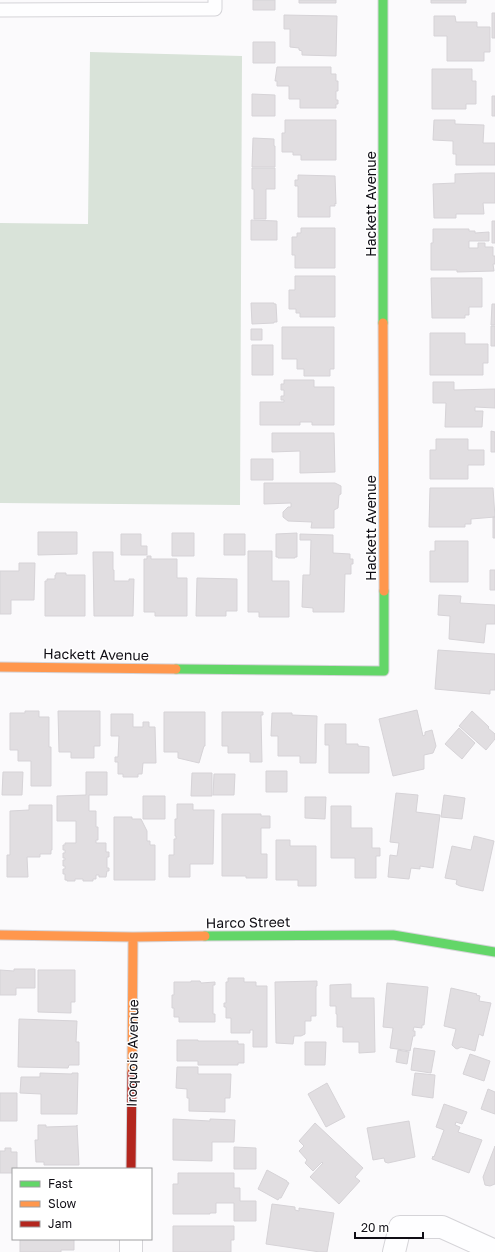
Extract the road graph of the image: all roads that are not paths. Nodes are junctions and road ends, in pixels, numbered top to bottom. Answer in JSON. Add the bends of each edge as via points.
{"nodes":[{"id":1,"x":214,"y":0,"type":"edge"},
{"id":2,"x":383,"y":0,"type":"edge"},
{"id":3,"x":0,"y":10,"type":"edge"},
{"id":4,"x":0,"y":667,"type":"edge"},
{"id":5,"x":0,"y":934,"type":"edge"},
{"id":6,"x":134,"y":937,"type":"junction"},
{"id":7,"x":495,"y":952,"type":"edge"},
{"id":8,"x":131,"y":1168,"type":"edge"},
{"id":9,"x":131,"y":1240,"type":"edge"},
{"id":10,"x":495,"y":1251,"type":"edge"},
{"id":11,"x":131,"y":1252,"type":"edge"},
{"id":12,"x":394,"y":1252,"type":"edge"}],
"edges":[{"from":1,"to":3,"type":"lane","via":[[215,9]]},
{"from":2,"to":4,"type":"street","name":"Hackett Avenue","via":[[384,671]]},
{"from":5,"to":6,"type":"street","name":"Harco Street"},
{"from":6,"to":7,"type":"street","name":"Harco Street","via":[[393,935]]},
{"from":6,"to":8,"type":"street","name":"Iroquois Avenue"},
{"from":9,"to":11,"type":"street"},
{"from":10,"to":12,"type":"street","via":[[442,1227],[400,1227]]}]}
